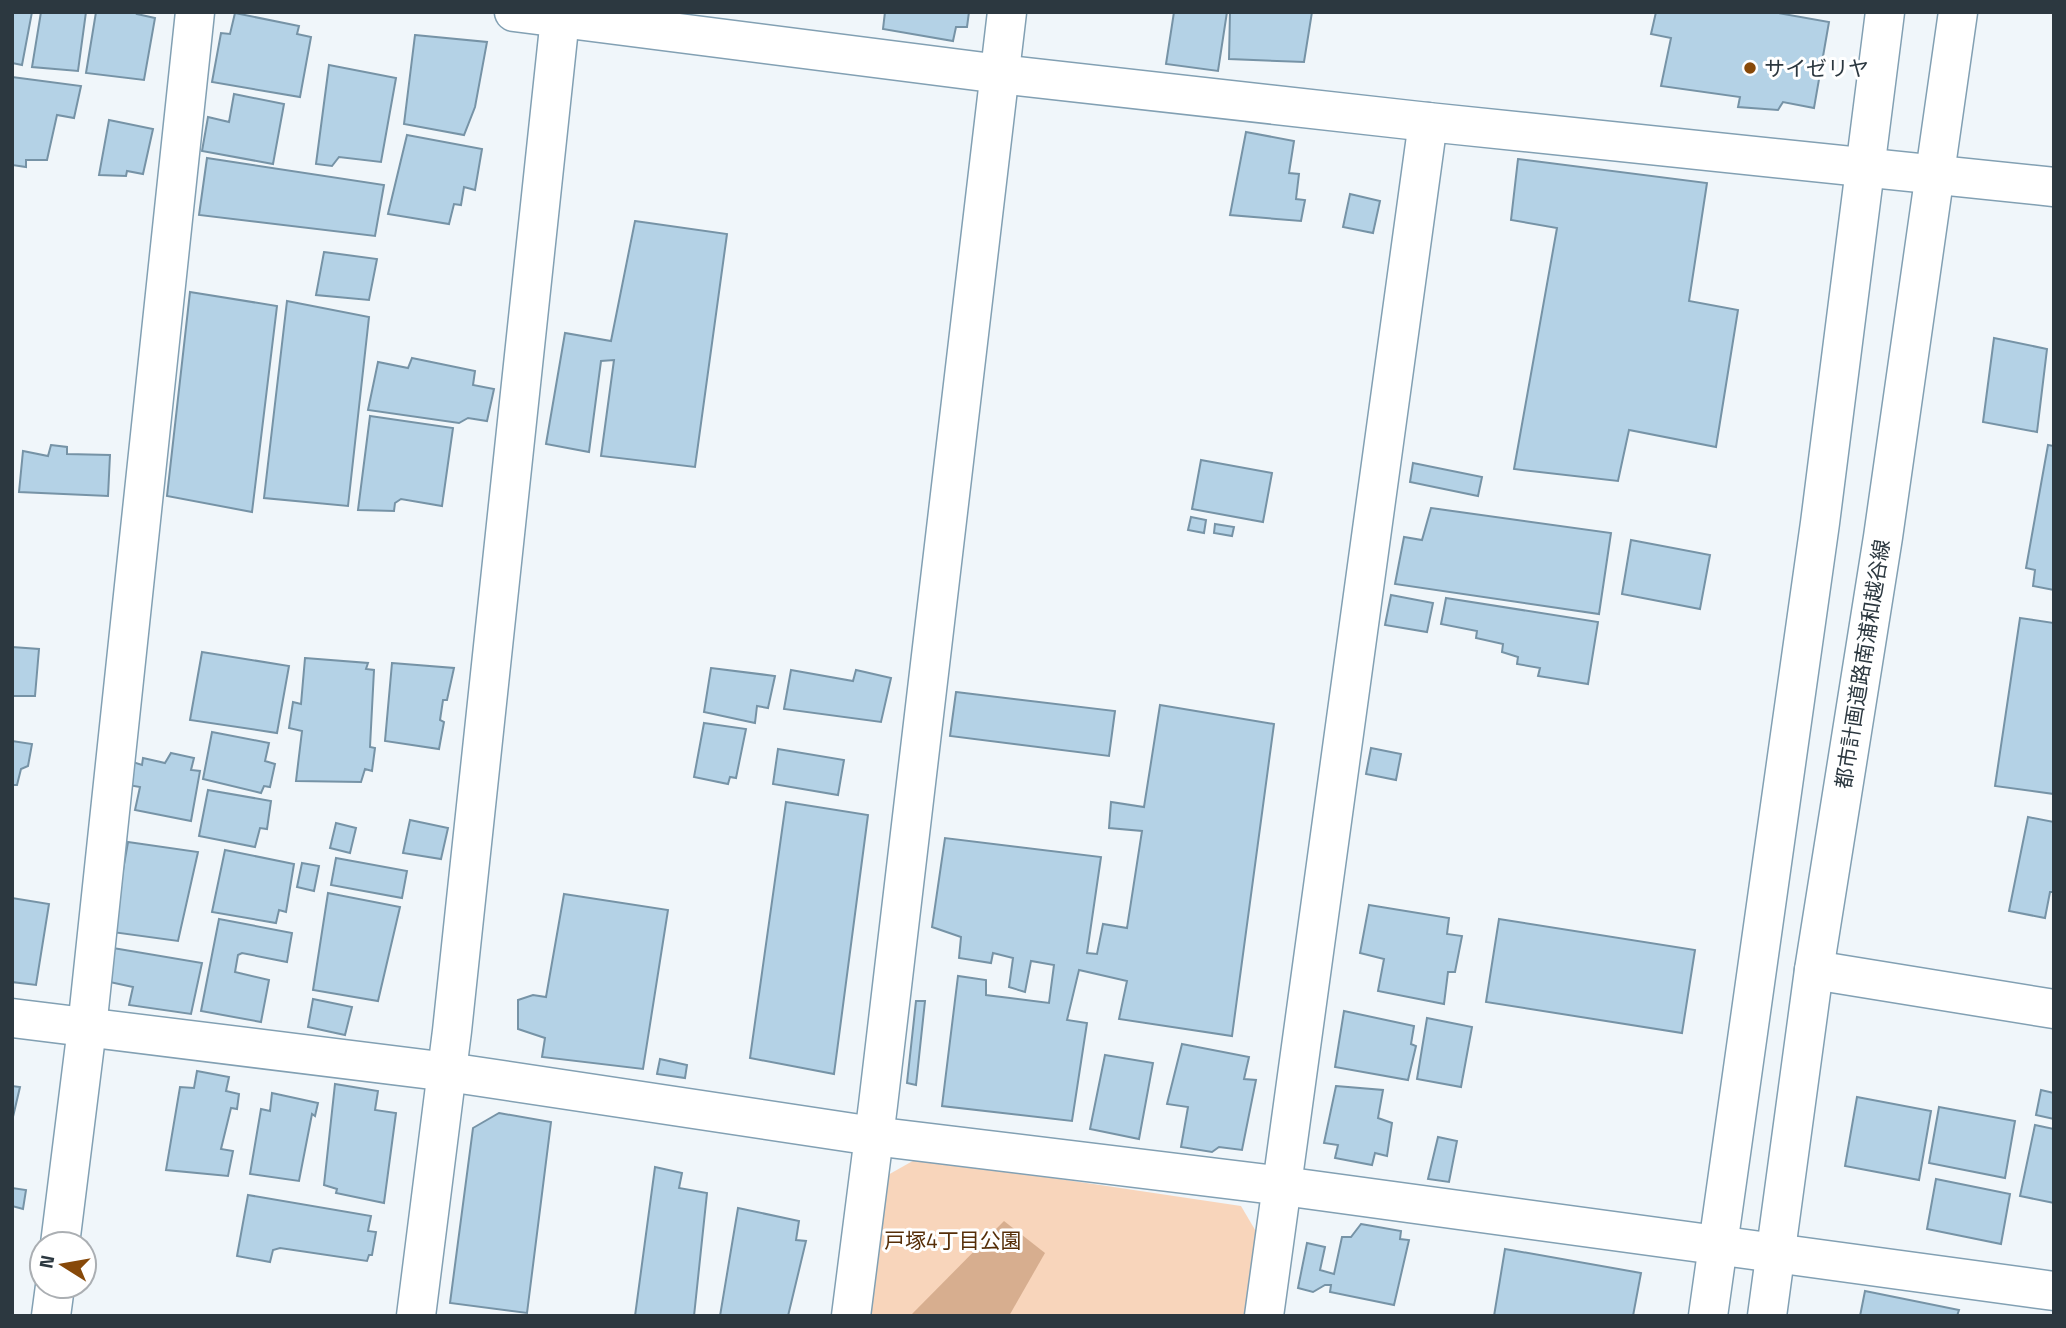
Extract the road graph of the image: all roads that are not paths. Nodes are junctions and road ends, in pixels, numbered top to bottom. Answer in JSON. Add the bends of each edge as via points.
{"nodes":[{"id":1,"x":195,"y":12,"type":"edge"},
{"id":2,"x":514,"y":12,"type":"edge"},
{"id":3,"x":1007,"y":12,"type":"edge"},
{"id":4,"x":1885,"y":12,"type":"edge"},
{"id":5,"x":1958,"y":12,"type":"edge"},
{"id":6,"x":560,"y":18,"type":"junction"},
{"id":7,"x":1000,"y":74,"type":"junction"},
{"id":8,"x":1428,"y":122,"type":"junction"},
{"id":9,"x":1866,"y":168,"type":"junction"},
{"id":10,"x":1935,"y":175,"type":"junction"},
{"id":11,"x":2054,"y":187,"type":"edge"},
{"id":12,"x":1814,"y":970,"type":"junction"},
{"id":13,"x":2054,"y":1009,"type":"edge"},
{"id":14,"x":12,"y":1018,"type":"edge"},
{"id":15,"x":87,"y":1028,"type":"junction"},
{"id":16,"x":448,"y":1072,"type":"junction"},
{"id":17,"x":873,"y":1136,"type":"junction"},
{"id":18,"x":1283,"y":1186,"type":"junction"},
{"id":19,"x":62,"y":1230,"type":"edge"},
{"id":20,"x":1718,"y":1245,"type":"junction"},
{"id":21,"x":1776,"y":1253,"type":"junction"},
{"id":22,"x":2054,"y":1291,"type":"edge"},
{"id":23,"x":416,"y":1316,"type":"edge"},
{"id":24,"x":851,"y":1316,"type":"edge"},
{"id":25,"x":1264,"y":1316,"type":"edge"},
{"id":26,"x":1708,"y":1316,"type":"edge"},
{"id":27,"x":1767,"y":1316,"type":"edge"}],
"edges":[{"from":1,"to":15,"type":"street"},
{"from":2,"to":6,"type":"street"},
{"from":3,"to":7,"type":"street"},
{"from":4,"to":9,"type":"street"},
{"from":5,"to":10,"type":"street","name":"都市計画道路南浦和越谷線"},
{"from":6,"to":7,"type":"street"},
{"from":6,"to":16,"type":"street"},
{"from":7,"to":8,"type":"street"},
{"from":7,"to":17,"type":"street"},
{"from":8,"to":9,"type":"street"},
{"from":8,"to":18,"type":"street"},
{"from":9,"to":10,"type":"street"},
{"from":9,"to":20,"type":"street"},
{"from":10,"to":11,"type":"street"},
{"from":10,"to":12,"type":"street","name":"都市計画道路南浦和越谷線"},
{"from":12,"to":13,"type":"street"},
{"from":12,"to":21,"type":"street","name":"都市計画道路南浦和越谷線"},
{"from":14,"to":15,"type":"street"},
{"from":15,"to":16,"type":"street"},
{"from":15,"to":19,"type":"street"},
{"from":16,"to":17,"type":"street"},
{"from":16,"to":23,"type":"street"},
{"from":17,"to":18,"type":"street"},
{"from":17,"to":24,"type":"street"},
{"from":18,"to":20,"type":"street"},
{"from":18,"to":25,"type":"street"},
{"from":20,"to":21,"type":"street"},
{"from":20,"to":26,"type":"street"},
{"from":21,"to":22,"type":"street"},
{"from":21,"to":27,"type":"street","name":"都市計画道路南浦和越谷線"}]}
